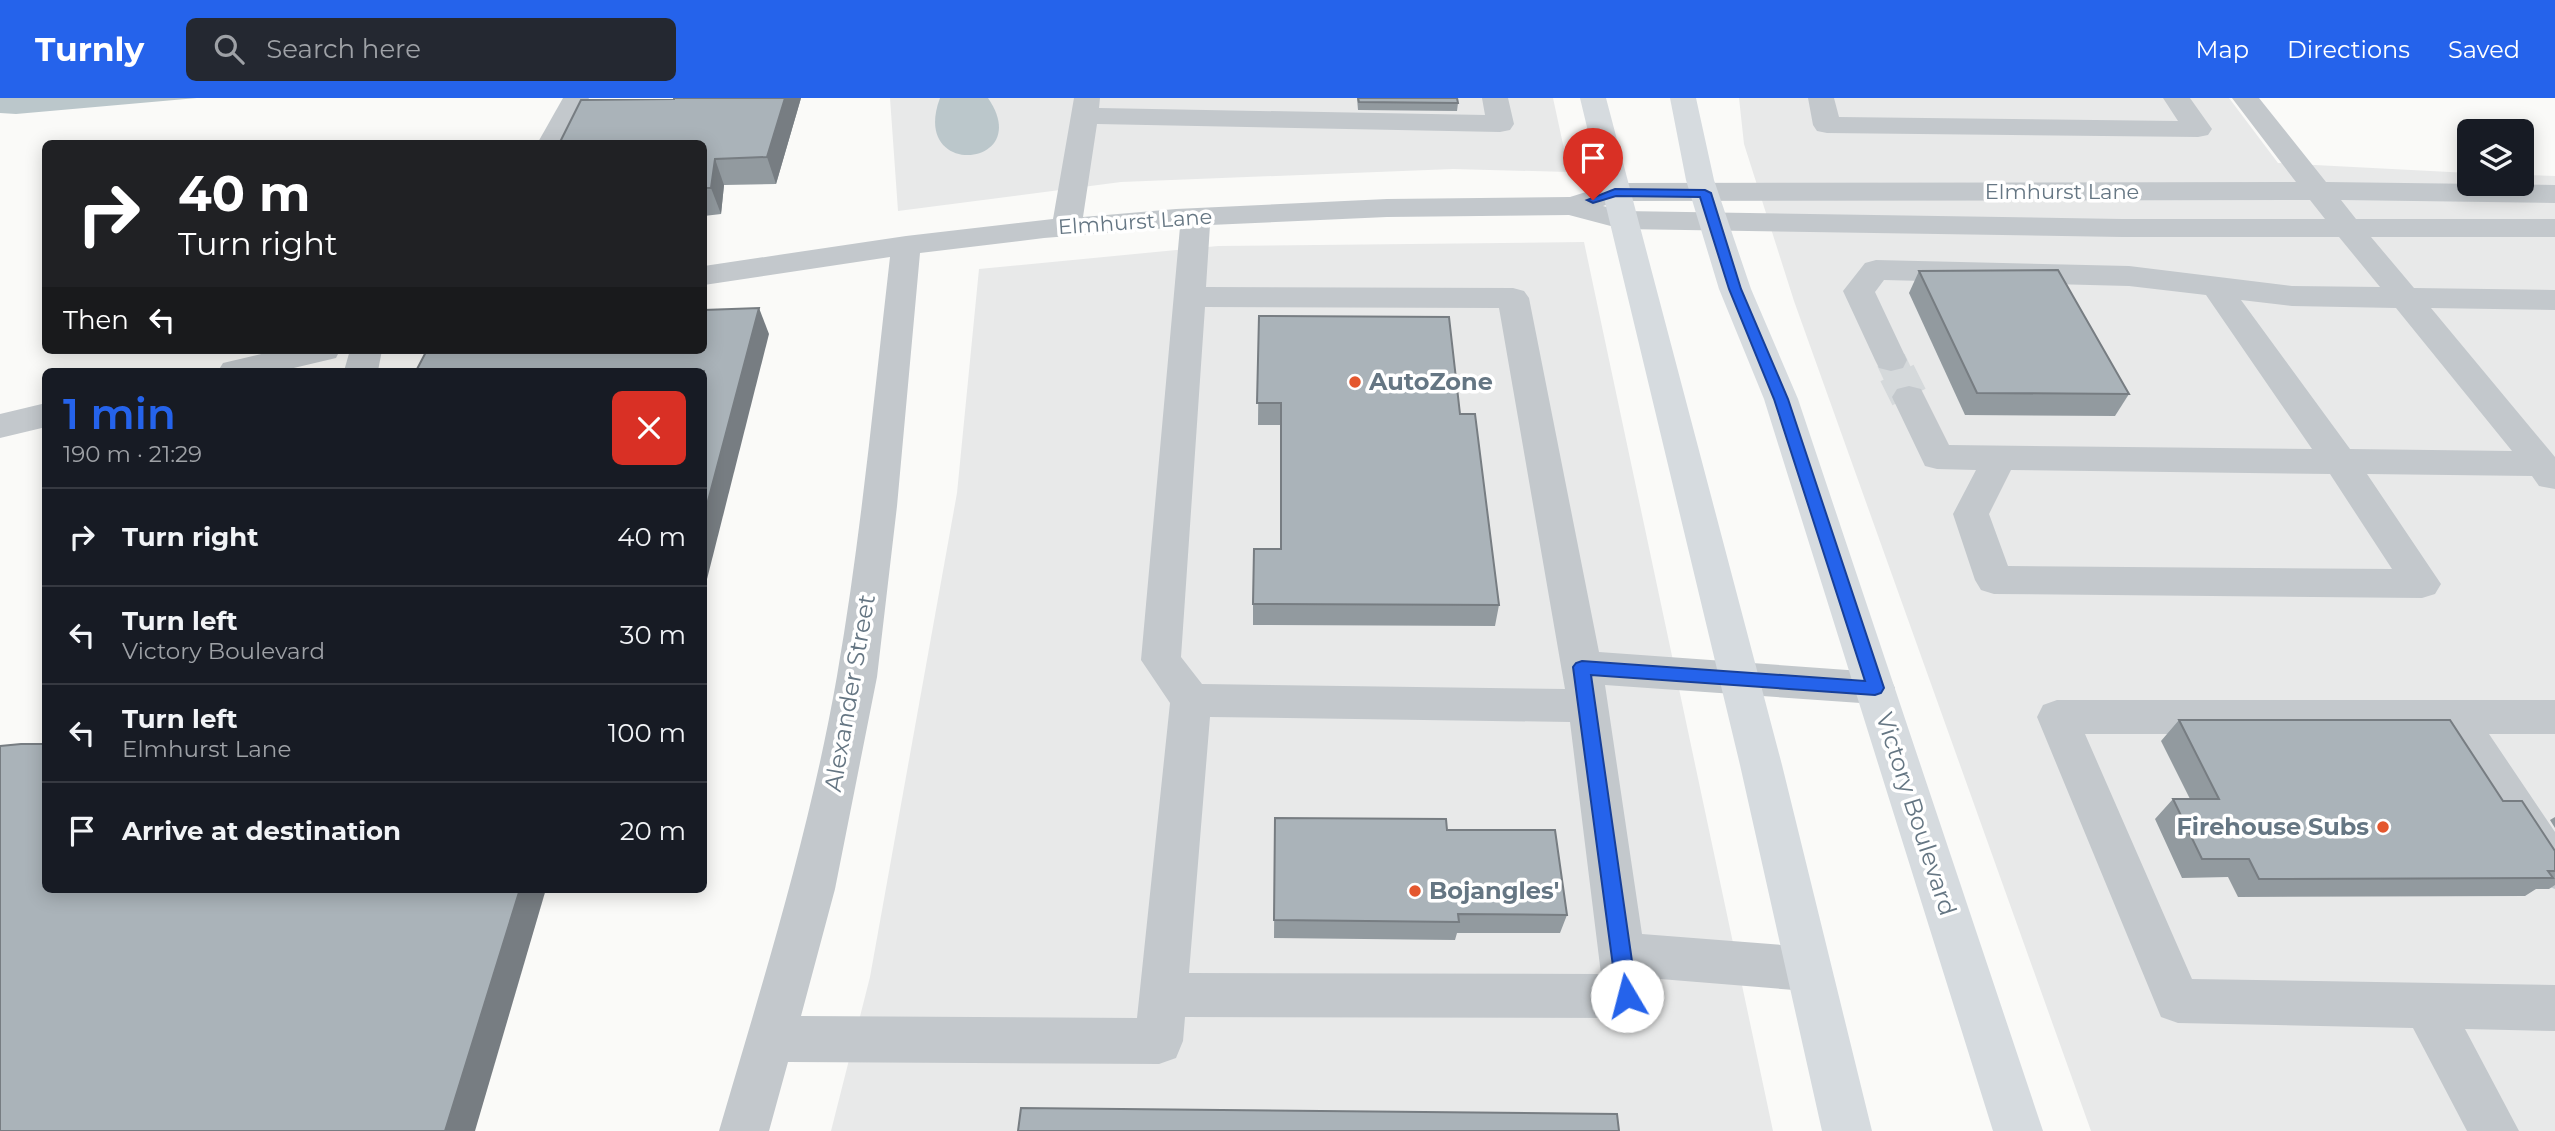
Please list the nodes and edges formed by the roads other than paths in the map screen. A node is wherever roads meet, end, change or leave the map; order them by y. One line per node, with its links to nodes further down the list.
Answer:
1 (576, 98): 10 (street)
2 (1495, 98): 9 (street)
3 (1593, 98): 13 (main road)
4 (1683, 98): 14 (main road, Victory Boulevard)
5 (1821, 98): 6 (street)
6 (2176, 98)
7 (2245, 98): 11 (street)
8 (1086, 107): 9 (street); 16 (street)
9 (1324, 109)
10 (553, 140)
11 (2316, 191): 12 (street, Elmhurst Lane); 14 (street, Elmhurst Lane); 17 (street)
12 (2555, 194)
13 (1618, 206): 14 (street, Elmhurst Lane); 15 (street, Elmhurst Lane); 34 (main road)
14 (1709, 207): 17 (street, Elmhurst Lane); 36 (main road, Victory Boulevard)
15 (1196, 217): 16 (street, Elmhurst Lane); 22 (street)
16 (1066, 227): 19 (street, Elmhurst Lane)
17 (2346, 227): 18 (street, Elmhurst Lane); 23 (street)
18 (2555, 228)
19 (906, 245): 20 (street, Elmhurst Lane); 46 (street, Alexander Street)
20 (707, 275)
21 (2215, 286): 23 (street); 26 (street); 32 (street)
22 (1189, 297): 35 (street); 37 (street)
23 (2408, 299): 24 (street); 33 (street)
24 (2555, 300)
25 (307, 354): 27 (street)
26 (1891, 360)
27 (248, 368)
28 (1909, 397): 31 (street)
29 (42, 416): 30 (street)
30 (0, 426)
31 (2000, 458): 32 (street); 32 (street)
32 (2340, 462): 33 (street)
33 (2548, 473)
34 (1739, 678): 35 (street); 36 (street); 41 (main road)
35 (1585, 687): 37 (street); 42 (street)
36 (1875, 688): 49 (main road, Victory Boulevard)
37 (1191, 700): 43 (street)
38 (2455, 717): 39 (street); 40 (street); 44 (street)
39 (2555, 717)
40 (2555, 869)
41 (1807, 970): 42 (street); 48 (main road)
42 (1624, 975): 43 (street)
43 (1163, 995): 46 (street)
44 (2427, 1007): 45 (street); 50 (street)
45 (2555, 1008)
46 (770, 1039): 47 (street, Alexander Street)
47 (744, 1131)
48 (1847, 1131)
49 (2018, 1131)
50 (2494, 1131)

